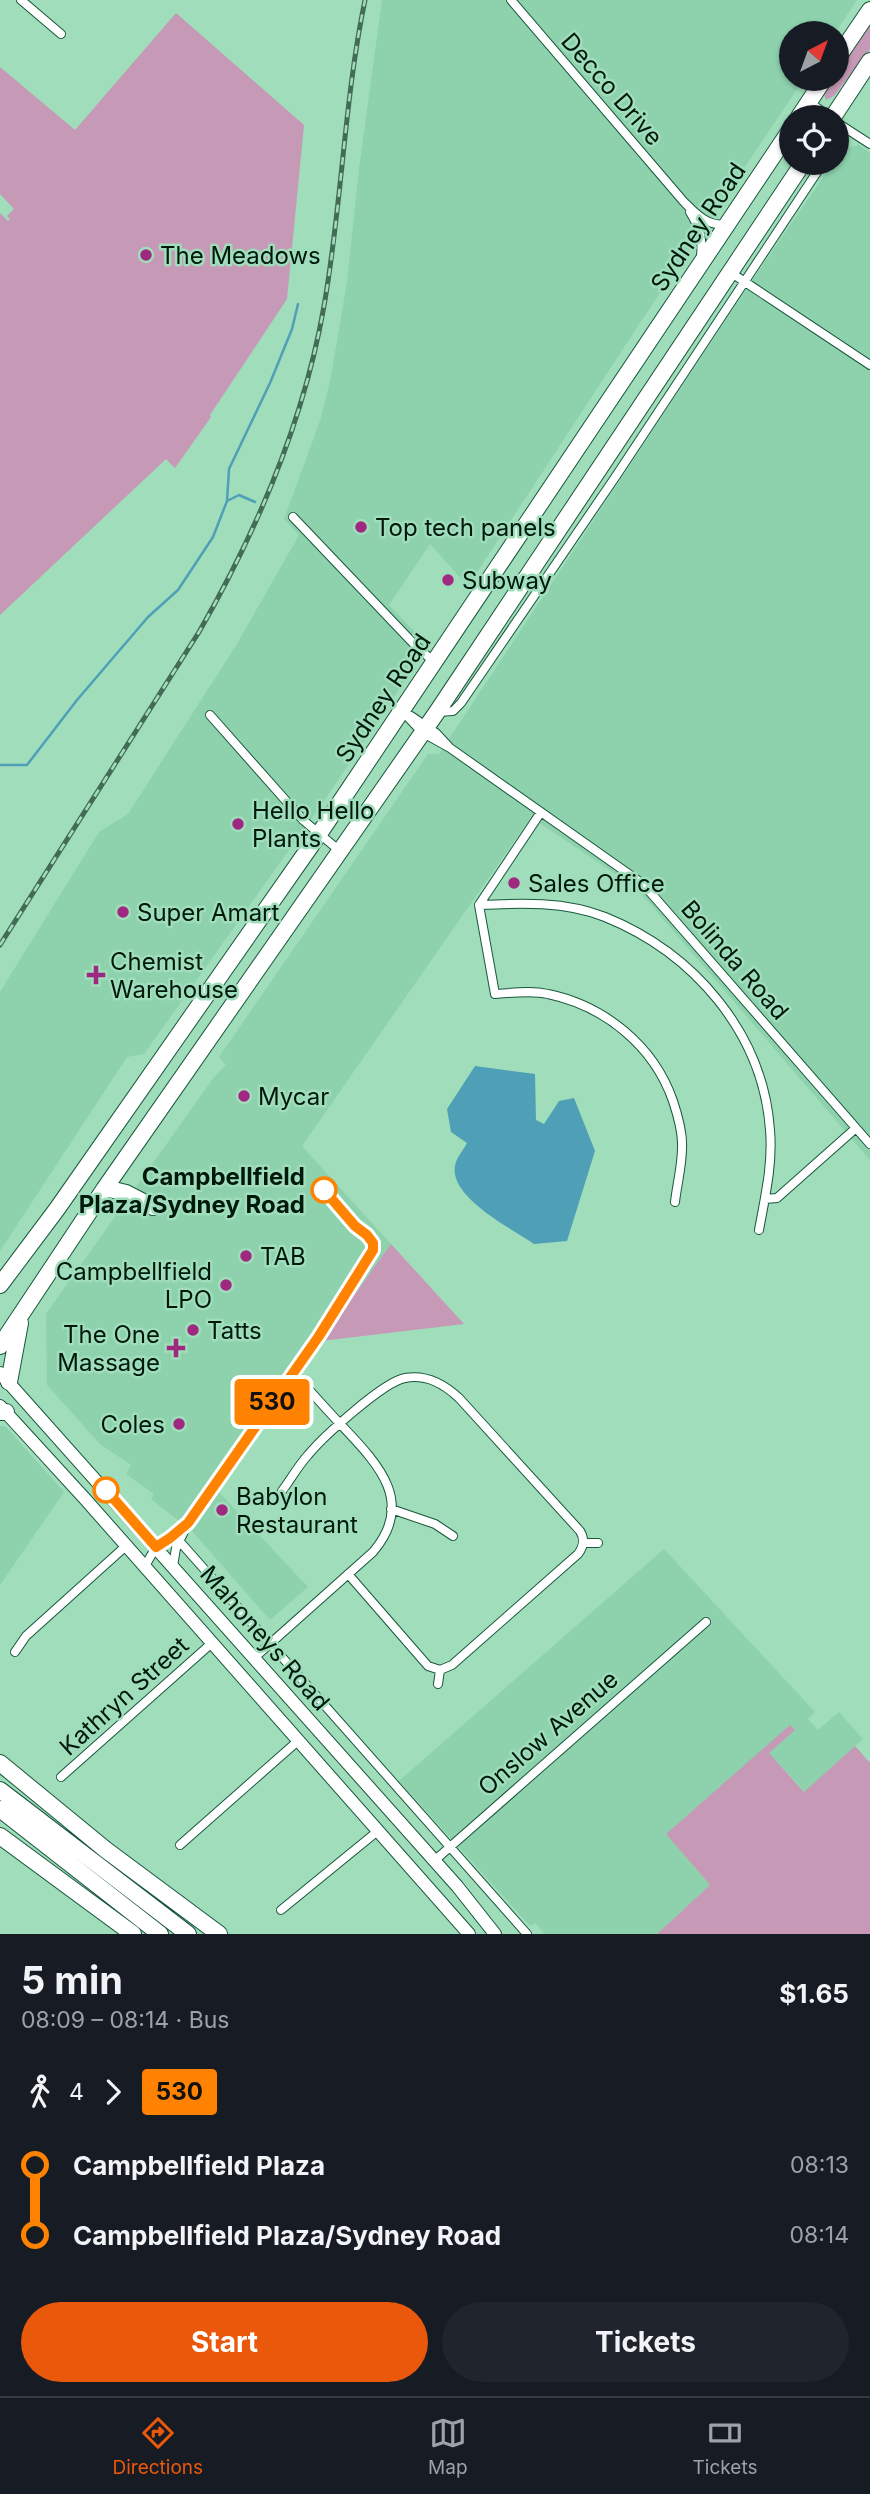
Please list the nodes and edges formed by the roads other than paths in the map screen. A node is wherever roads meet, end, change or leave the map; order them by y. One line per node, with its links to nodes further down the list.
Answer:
1 (21, 0): 4 (street)
2 (510, 0): 17 (street, Decco Drive)
3 (870, 10): 5 (highway)
4 (61, 34)
5 (849, 41)
6 (870, 61): 11 (highway)
7 (816, 91): 8 (highway)
8 (809, 102): 9 (highway); 10 (street)
9 (807, 105)
10 (813, 105)
11 (839, 105)
12 (849, 130): 13 (street)
13 (870, 144)
14 (779, 147): 18 (highway, Sydney Road)
15 (795, 175): 20 (highway, Sydney Road)
16 (814, 175): 21 (street, Sydney Road)
17 (684, 202): 18 (street, Decco Drive); 19 (street, Decco Drive)
18 (726, 225): 19 (highway, Sydney Road)
19 (699, 266): 26 (highway, Sydney Road)
20 (730, 272): 21 (street); 23 (highway, Sydney Road)
21 (744, 281): 22 (street); 24 (street, Sydney Road)
22 (870, 366)
23 (583, 493): 24 (street); 28 (highway, Sydney Road)
24 (598, 503): 28 (street, Sydney Road)
25 (293, 517): 26 (street)
26 (435, 663): 27 (highway, Sydney Road)
27 (402, 710): 30 (street, Bolinda Road); 32 (highway, Sydney Road)
28 (437, 712): 30 (highway, Sydney Road)
29 (210, 715): 32 (street)
30 (425, 729): 31 (street, Bolinda Road); 33 (highway, Sydney Road)
31 (541, 812): 34 (street); 35 (street, Bolinda Road)
32 (319, 834): 33 (street); 42 (highway, Sydney Road)
33 (341, 852): 37 (highway, Sydney Road)
34 (479, 905): 38 (street); 39 (street)
35 (856, 1128): 36 (street, Bolinda Road); 38 (street)
36 (870, 1144)
37 (106, 1188): 40 (highway); 43 (highway, Sydney Road)
38 (765, 1199): 41 (street)
39 (675, 1202)
40 (153, 1207)
41 (759, 1230)
42 (0, 1285)
43 (23, 1310): 45 (highway, Sydney Road); 47 (highway)
44 (319, 1336): 46 (street)
45 (0, 1346)
46 (293, 1373): 50 (street); 55 (street)
47 (4, 1378): 49 (main road, Mahoneys Road)
48 (2, 1410): 51 (main road, Mahoneys Road)
49 (44, 1424): 51 (main road); 59 (main road, Mahoneys Road)
50 (341, 1424): 52 (street); 53 (street); 56 (street)
51 (29, 1437): 58 (main road, Mahoneys Road)
52 (282, 1491)
53 (391, 1509): 54 (street); 62 (street)
54 (453, 1536)
55 (176, 1538): 59 (street); 61 (street); 65 (street)
56 (583, 1543): 57 (street); 68 (street)
57 (598, 1543)
58 (127, 1545): 60 (main road, Mahoneys Road); 66 (street)
59 (156, 1547): 60 (street); 61 (main road, Mahoneys Road)
60 (145, 1566): 64 (main road, Mahoneys Road)
61 (173, 1566): 67 (main road, Mahoneys Road)
62 (348, 1574): 65 (street); 68 (street)
63 (706, 1622): 78 (street, Onslow Avenue)
64 (213, 1642): 70 (main road, Mahoneys Road); 72 (street, Kathryn Street)
65 (270, 1643): 67 (street); 78 (street)
66 (15, 1652)
67 (254, 1658): 79 (main road, Mahoneys Road)
68 (440, 1670): 69 (street)
69 (438, 1684)
70 (299, 1740): 75 (main road, Mahoneys Road); 77 (street)
71 (0, 1763): 85 (highway)
72 (61, 1777)
73 (0, 1790): 84 (highway)
74 (0, 1809): 83 (highway)
75 (379, 1830): 80 (main road, Mahoneys Road); 81 (street)
76 (0, 1836): 82 (highway)
77 (180, 1845)
78 (449, 1847): 79 (street, Onslow Avenue); 88 (street)
79 (434, 1861): 80 (main road, Onslow Avenue); 87 (main road, Mahoneys Road)
80 (418, 1875): 86 (main road, Mahoneys Road)
81 (281, 1910)
82 (133, 1934)
83 (160, 1934)
84 (188, 1934)
85 (219, 1934)
86 (469, 1934)
87 (495, 1934)
88 (527, 1934)

